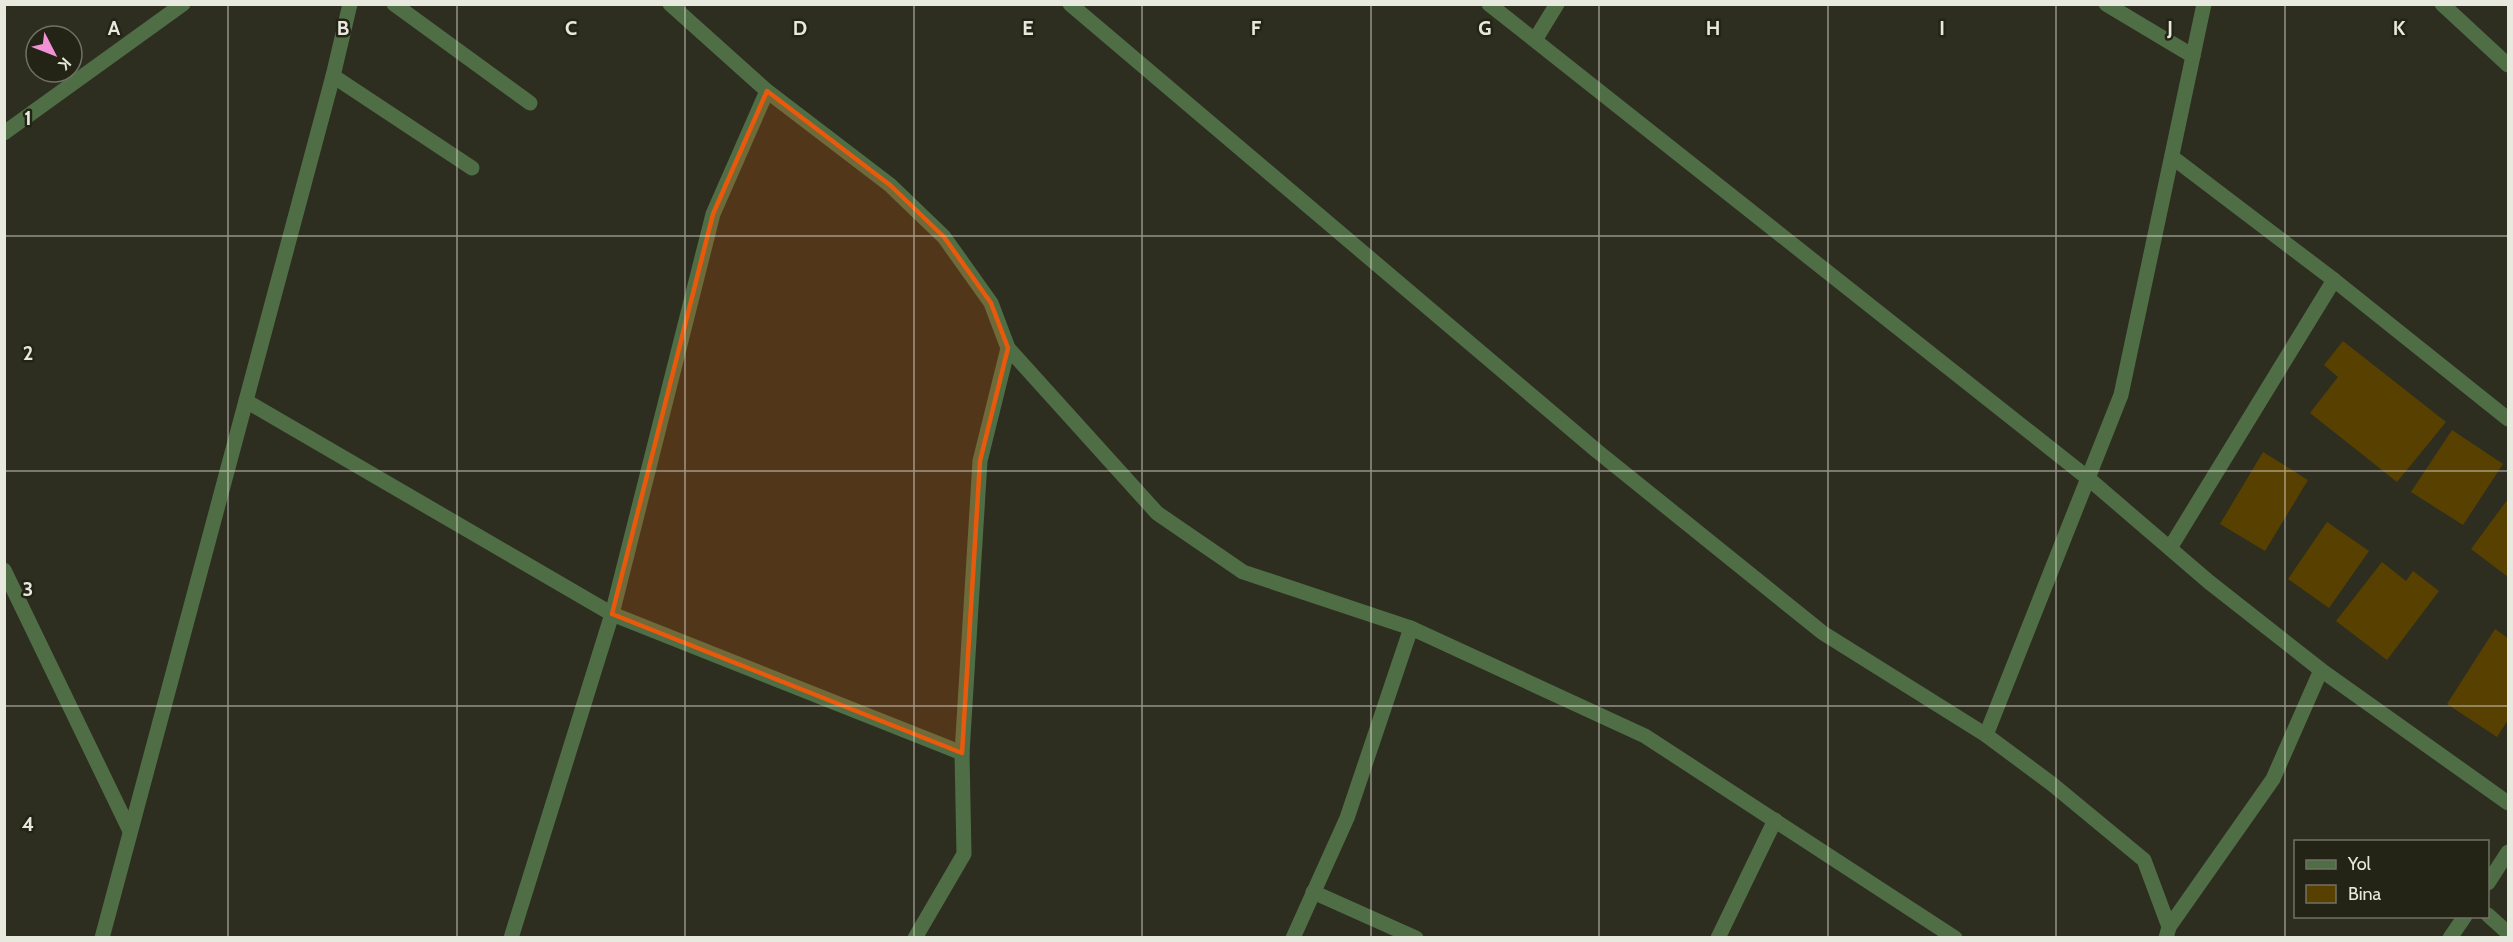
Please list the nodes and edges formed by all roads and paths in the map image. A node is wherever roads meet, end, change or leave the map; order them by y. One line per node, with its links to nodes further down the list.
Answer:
1 (183, 4): 17 (street)
2 (350, 4): 14 (street)
3 (394, 4): 16 (street)
4 (670, 4): 15 (street)
5 (1070, 4): 30 (street)
6 (1489, 4): 11 (street)
7 (1557, 4): 11 (street)
8 (2106, 4): 12 (street)
9 (2204, 4): 12 (street)
10 (2442, 4): 13 (street)
11 (1535, 40): 24 (street)
12 (2193, 56): 18 (street)
13 (2508, 65)
14 (333, 76): 19 (street); 22 (street)
15 (767, 91): 21 (street); 27 (street)
16 (530, 103)
17 (5, 133)
18 (2172, 157): 20 (street); 24 (street)
19 (472, 168)
20 (2334, 280): 23 (street); 25 (street)
21 (1008, 348): 28 (street); 31 (street)
22 (246, 401): 27 (street); 34 (street)
23 (2508, 419)
24 (2089, 479): 25 (street); 30 (street)
25 (2170, 548): 29 (street)
26 (4, 570): 34 (street)
27 (612, 614): 31 (street); 43 (street)
28 (1411, 628): 33 (street); 37 (street)
29 (2321, 670): 32 (street); 40 (street)
30 (1986, 735): 40 (street)
31 (962, 753): 44 (street)
32 (2508, 803)
33 (1775, 820): 47 (street); 48 (street)
34 (130, 831): 42 (street)
35 (2508, 852): 36 (street)
36 (2489, 880)
37 (1313, 892): 45 (street); 46 (street)
38 (2489, 917): 41 (street)
39 (2463, 918): 49 (street)
40 (2168, 932)
41 (2508, 933)
42 (102, 938)
43 (511, 938)
44 (915, 938)
45 (1293, 938)
46 (1416, 938)
47 (1718, 938)
48 (1955, 938)
49 (2450, 938)

